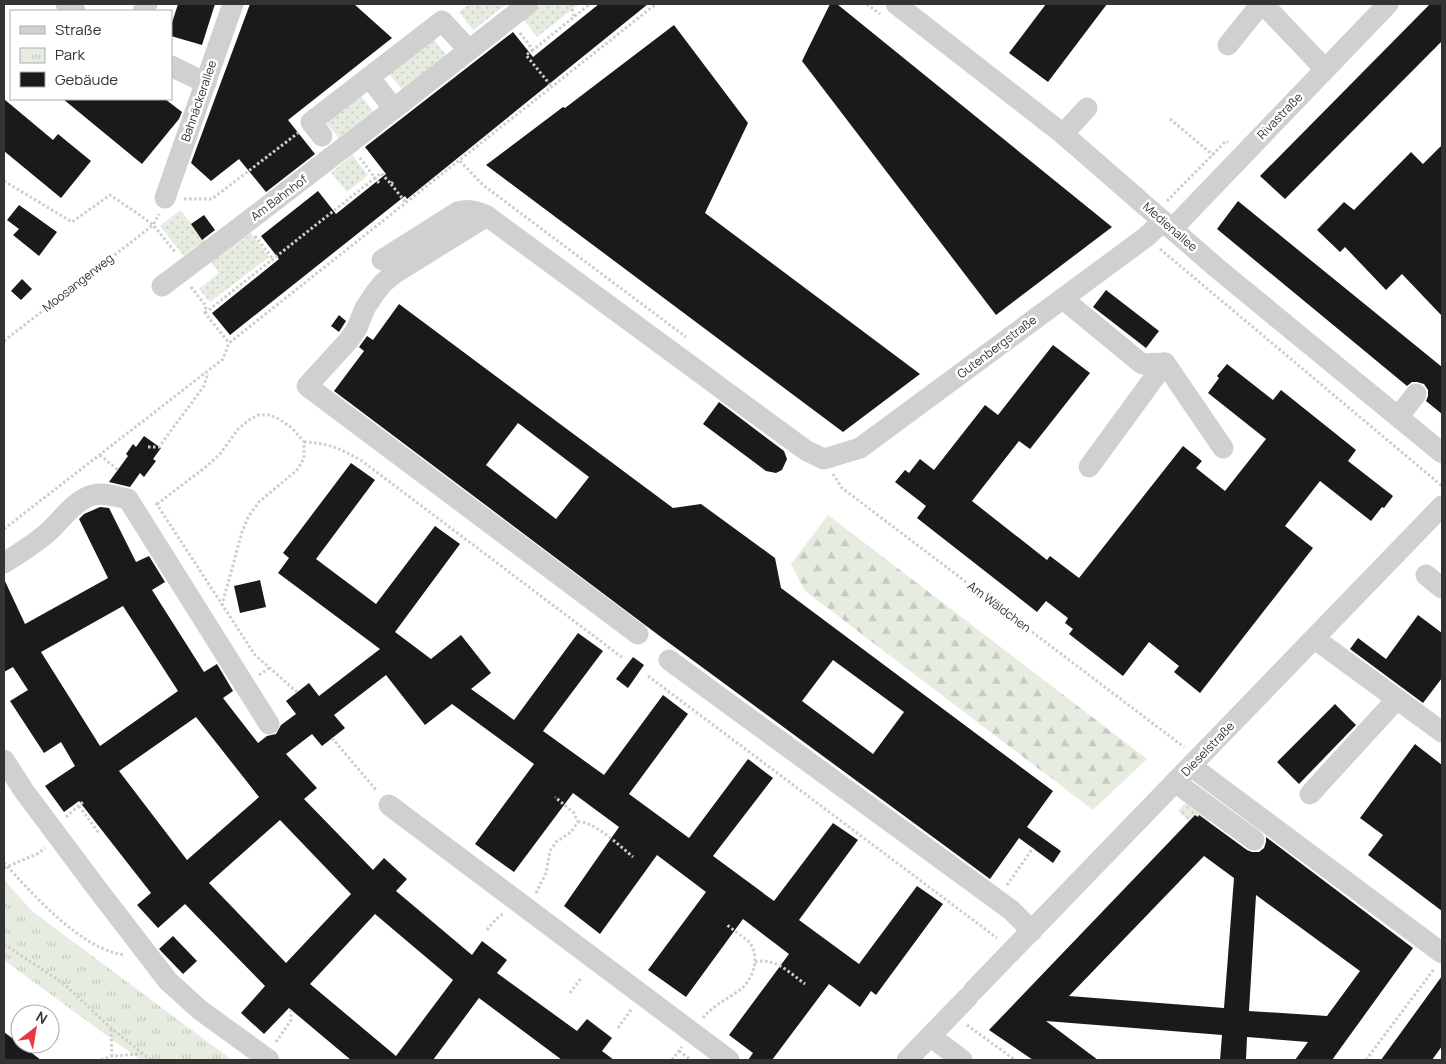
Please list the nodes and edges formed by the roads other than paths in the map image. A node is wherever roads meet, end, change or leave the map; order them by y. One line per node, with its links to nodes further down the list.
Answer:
1 (233, 4): 11 (street, Bahnäckerallee)
2 (528, 4): 7 (street, Am Bahnhof)
3 (896, 4): 14 (street, Medienallee)
4 (1262, 4): 6 (street); 9 (street)
5 (1388, 4): 9 (street, Rivastraße)
6 (1228, 45)
7 (469, 50): 10 (street); 13 (street, Am Bahnhof)
8 (172, 66): 11 (street)
9 (1325, 70): 18 (street, Rivastraße)
10 (369, 77): 13 (street); 15 (street)
11 (206, 82): 16 (street, Bahnäckerallee)
12 (1087, 108): 14 (street)
13 (394, 109): 15 (street, Am Bahnhof)
14 (1063, 134): 18 (street, Medienallee)
15 (336, 154): 20 (street, Am Bahnhof)
16 (165, 198)
17 (487, 216): 19 (street); 21 (street, Gutenbergstraße); 30 (street)
18 (1167, 225): 21 (street, Gutenbergstraße); 24 (street, Medienallee)
19 (382, 260)
20 (162, 286)
21 (1063, 299): 22 (street)
22 (1164, 363): 25 (street); 27 (street)
23 (1416, 394): 24 (street)
24 (1399, 416): 26 (street, Medienallee)
25 (1223, 448)
26 (1442, 453)
27 (1089, 467)
28 (1442, 506): 31 (street, Dieselstraße)
29 (4, 563): 34 (street)
30 (638, 634)
31 (1315, 639): 33 (street); 36 (street, Dieselstraße)
32 (669, 660): 42 (street)
33 (1396, 700): 35 (street); 39 (street)
34 (269, 724)
35 (1442, 732)
36 (1188, 757): 38 (street, Dieselstraße); 43 (street)
37 (4, 760): 45 (street)
38 (1175, 782): 41 (street); 42 (street, Dieselstraße)
39 (1310, 794)
40 (390, 805): 46 (street)
41 (1254, 840)
42 (1032, 931): 44 (street, Dieselstraße)
43 (1439, 959)
44 (930, 1036): 47 (street, Dieselstraße); 48 (street)
45 (267, 1059)
46 (728, 1060)
47 (906, 1060)
48 (962, 1060)

